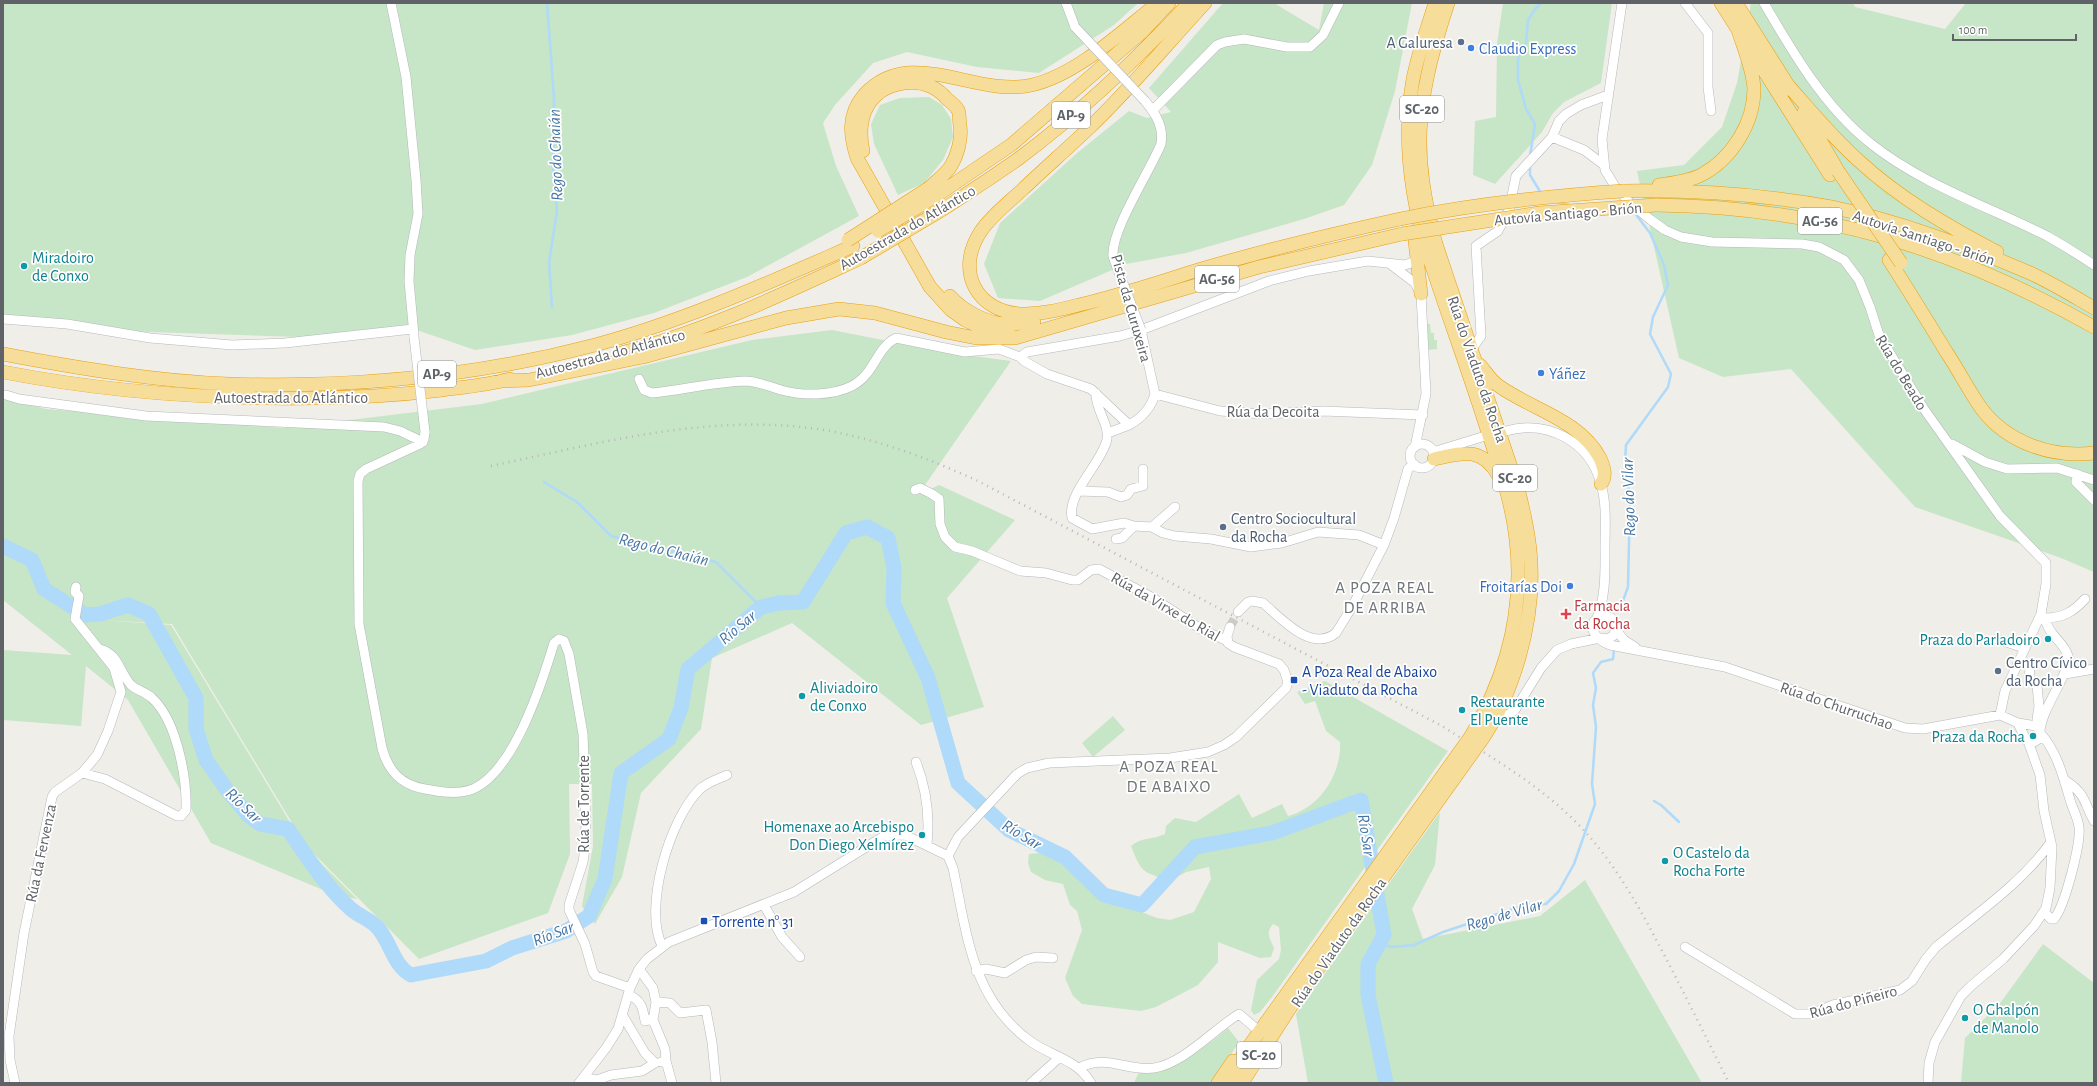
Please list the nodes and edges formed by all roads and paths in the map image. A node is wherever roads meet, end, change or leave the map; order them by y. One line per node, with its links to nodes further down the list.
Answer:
1 (391, 3): 43 (street)
2 (1066, 3): 20 (street, Pista da Curuxeira, bridge)
3 (1158, 3): 42 (highway)
4 (1169, 3): 28 (highway, Autoestrada do Atlántico / AP-9)
5 (1189, 3): 49 (highway, Autoestrada do Atlántico / AP-9, bridge)
6 (1205, 3): 37 (highway)
7 (1338, 3): 20 (street)
8 (1427, 3): 16 (highway)
9 (1435, 3): 16 (highway, SC-20)
10 (1448, 3): 30 (highway, SC-20)
11 (1622, 3): 19 (street, Rúa do Beado)
12 (1685, 3): 21 (street)
13 (1720, 3): 17 (highway)
14 (1736, 3): 18 (highway)
15 (1764, 3): 34 (street)
16 (1429, 25): 29 (highway, SC-20)
17 (1738, 30): 26 (highway); 27 (highway)
18 (1786, 82): 26 (highway); 35 (highway)
19 (1608, 95): 22 (street); 23 (street, Rúa do Beado)
20 (1153, 110): 41 (street, Pista da Curuxeira, bridge)
21 (1711, 111)
22 (1552, 137): 24 (street); 45 (street)
23 (1602, 139): 24 (street); 25 (street, Rúa do Beado)
24 (1584, 150): 25 (street)
25 (1604, 165): 59 (street, Rúa do Beado)
26 (1834, 173): 32 (highway, bridge)
27 (1643, 189): 35 (highway, Autovía Santiago - Brión / AG-56); 37 (highway, Autovía Santiago - Brión / AG-56, bridge)
28 (931, 193): 37 (highway); 44 (highway, Autoestrada do Atlántico / AP-9, bridge)
29 (1413, 198): 30 (highway, SC-20); 31 (highway)
30 (1423, 220): 45 (highway, Rúa do Viaduto da Rocha / SC-20); 69 (highway, Rúa do Viaduto da Rocha / SC-20)
31 (1418, 258): 33 (street); 36 (highway)
32 (1895, 261): 60 (highway); 62 (highway)
33 (1386, 262): 36 (street); 41 (street)
34 (2094, 265)
35 (2030, 274): 38 (highway, Autovía Santiago - Brión / AG-56)
36 (1421, 294): 53 (street)
37 (1110, 297)
38 (2094, 308)
39 (3, 319): 43 (street)
40 (2092, 328): 42 (highway, Autovía Santiago - Brión / AG-56, bridge)
41 (1141, 330): 46 (street); 51 (street, Pista da Curuxeira)
42 (1033, 332): 49 (highway, Autovía Santiago - Brión)
43 (414, 333): 57 (street, bridge)
44 (3, 354)
45 (1474, 354): 68 (highway); 97 (highway, Rúa do Viaduto da Rocha / SC-20)
46 (1020, 357): 48 (street); 50 (street)
47 (3, 372): 49 (highway, Autoestrada do Atlántico / AP-9)
48 (639, 379)
49 (501, 382)
50 (1096, 393): 54 (street); 56 (street)
51 (1155, 394): 53 (street, Rúa da Decoita); 54 (street)
52 (6, 395): 57 (street)
53 (1423, 415): 61 (street)
54 (1129, 425): 56 (street)
55 (1506, 431): 68 (street)
56 (1108, 433): 71 (street)
57 (424, 437): 116 (street, Rúa de Torrente)
58 (1482, 437): 63 (street)
59 (1949, 442): 66 (street); 82 (street, Rúa do Beado)
60 (2094, 444)
61 (1415, 447): 63 (street); 64 (street)
62 (2094, 453)
63 (1434, 456): 64 (street); 69 (highway)
64 (1414, 464): 77 (street)
65 (1143, 469): 71 (street)
66 (2077, 474): 67 (street); 72 (street)
67 (2094, 480)
68 (1601, 484): 79 (street)
69 (1506, 487): 99 (highway, Rúa do Viaduto da Rocha / SC-20)
70 (915, 490): 89 (street, Rúa da Virxe do Rial)
71 (1078, 491): 74 (street)
72 (2094, 500)
73 (1175, 507): 75 (street)
74 (1134, 526): 75 (street); 76 (street)
75 (1152, 528): 77 (street)
76 (1116, 539)
77 (1384, 545): 81 (street)
78 (76, 587): 91 (street, Rúa da Fervenza)
79 (1604, 596): 83 (street); 84 (street)
80 (2085, 599): 82 (street)
81 (1238, 612)
82 (2043, 616): 90 (street, Rúa do Beado); 95 (street)
83 (1610, 617): 84 (street); 86 (street)
84 (1597, 618): 87 (street)
85 (1230, 627): 89 (street)
86 (1616, 630): 87 (street); 92 (street, Rúa do Churruchao)
87 (1600, 638): 92 (street, Rúa do Churruchao); 97 (street)
88 (1997, 639): 90 (street)
89 (1226, 640): 107 (street)
90 (2024, 648): 93 (street, Rúa do Beado)
91 (100, 649): 101 (street, Rúa da Fervenza); 101 (street)
92 (1645, 651): 96 (street, Rúa do Churruchao)
93 (2020, 659): 96 (street, Rúa do Beado); 98 (street)
94 (2094, 669): 95 (street)
95 (2066, 674): 98 (street)
96 (2000, 715): 98 (street)
97 (1492, 725): 99 (highway, Rúa do Viaduto da Rocha / SC-20)
98 (2036, 734): 103 (street); 105 (street)
99 (1476, 739): 118 (highway, Rúa do Viaduto da Rocha / SC-20, bridge)
100 (916, 762): 106 (street)
101 (82, 773): 129 (street, Rúa da Fervenza)
102 (727, 775): 110 (street)
103 (2066, 781): 104 (street); 109 (street)
104 (2094, 821)
105 (2051, 842): 109 (street); 111 (street, Rúa do Piñeiro)
106 (927, 844): 107 (street); 108 (street)
107 (948, 856): 115 (street)
108 (764, 905): 110 (street); 112 (street)
109 (2044, 912): 138 (street)
110 (662, 946): 114 (street)
111 (1685, 947)
112 (800, 957)
113 (1052, 958): 115 (street)
114 (639, 969): 116 (street); 117 (street)
115 (976, 971): 124 (street)
116 (629, 991): 119 (street); 120 (street)
117 (656, 1002): 120 (street); 131 (street)
118 (1285, 1006): 121 (highway, Rúa do Viaduto da Rocha / SC-20); 122 (highway, Rúa do Viaduto da Rocha / SC-20)
119 (623, 1016): 126 (street); 128 (street)
120 (653, 1019): 125 (street)
121 (1277, 1028): 136 (highway, Rúa do Viaduto da Rocha / SC-20); 137 (highway)
122 (1260, 1032): 123 (highway, Rúa do Viaduto da Rocha / SC-20); 127 (street)
123 (1244, 1053): 134 (highway); 135 (highway, Rúa do Viaduto da Rocha / SC-20)
124 (1060, 1057): 127 (street); 132 (street)
125 (666, 1061): 126 (street); 130 (street)
126 (655, 1063): 128 (street)
127 (1079, 1068): 133 (street)
128 (582, 1080)
129 (15, 1083)
130 (672, 1083)
131 (716, 1083)
132 (1031, 1083)
133 (1091, 1083)
134 (1218, 1083)
135 (1229, 1083)
136 (1242, 1083)
137 (1252, 1083)
138 (1928, 1083)

